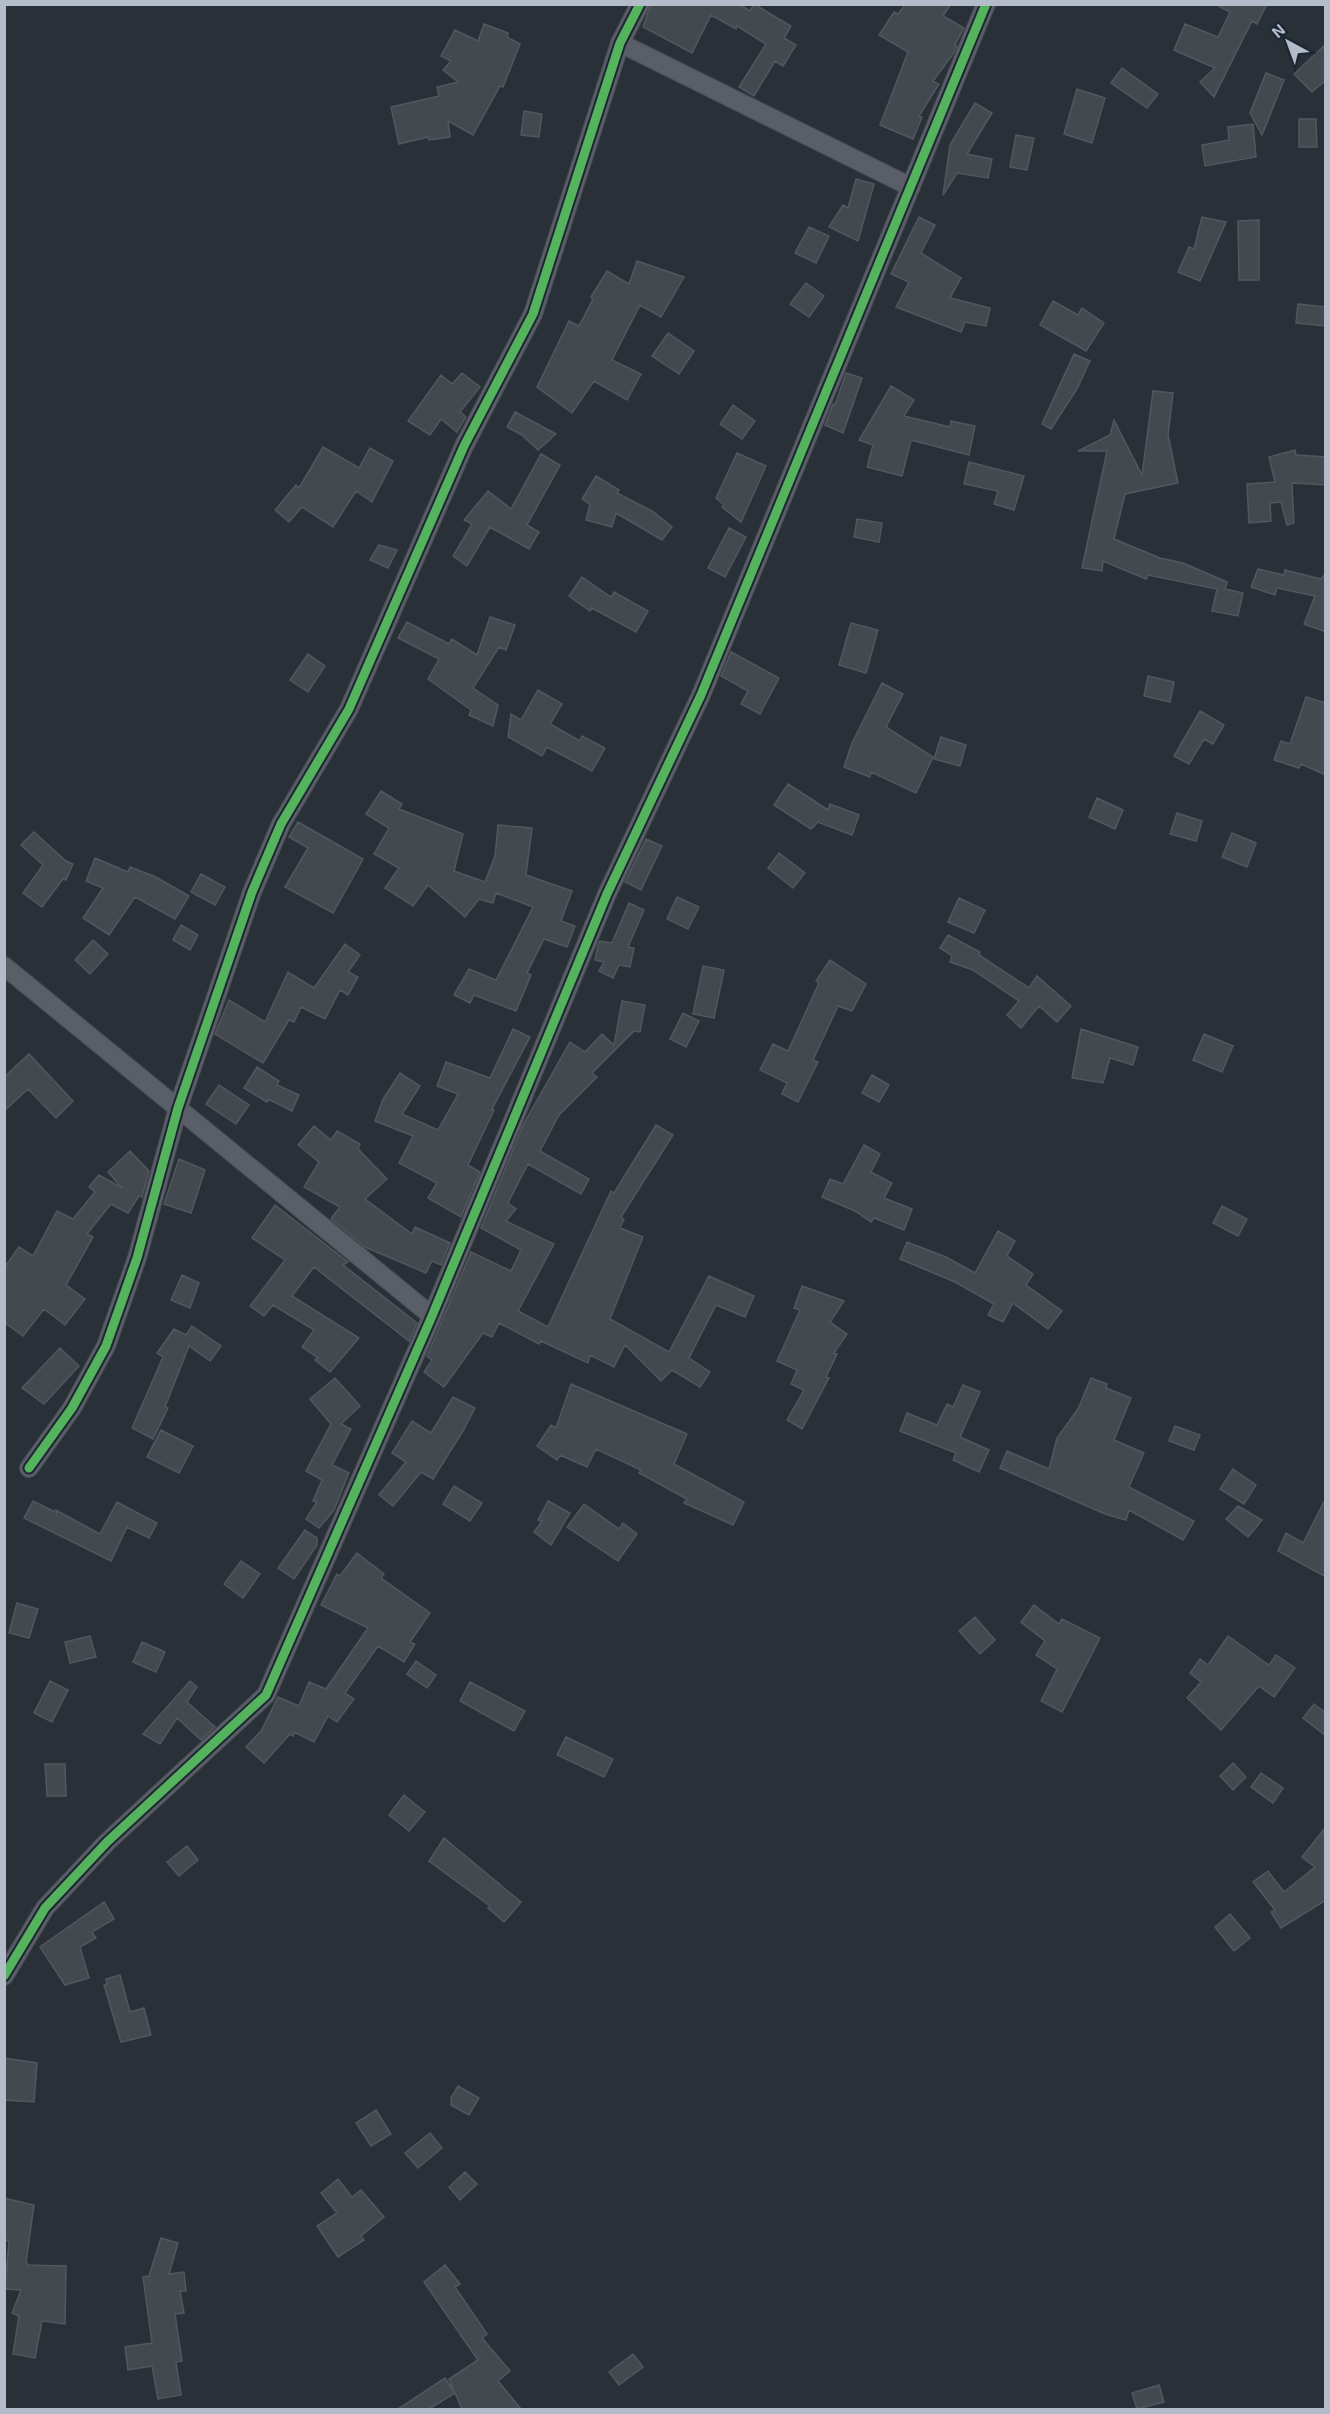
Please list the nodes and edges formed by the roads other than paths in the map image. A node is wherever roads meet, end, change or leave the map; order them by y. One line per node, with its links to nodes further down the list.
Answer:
1 (640, 4): 3 (street)
2 (986, 4): 4 (street)
3 (620, 43): 4 (street); 6 (street)
4 (910, 187): 7 (street)
5 (4, 966): 6 (street)
6 (178, 1108): 7 (street); 8 (street)
7 (432, 1316): 9 (street)
8 (29, 1468)
9 (4, 1976)

